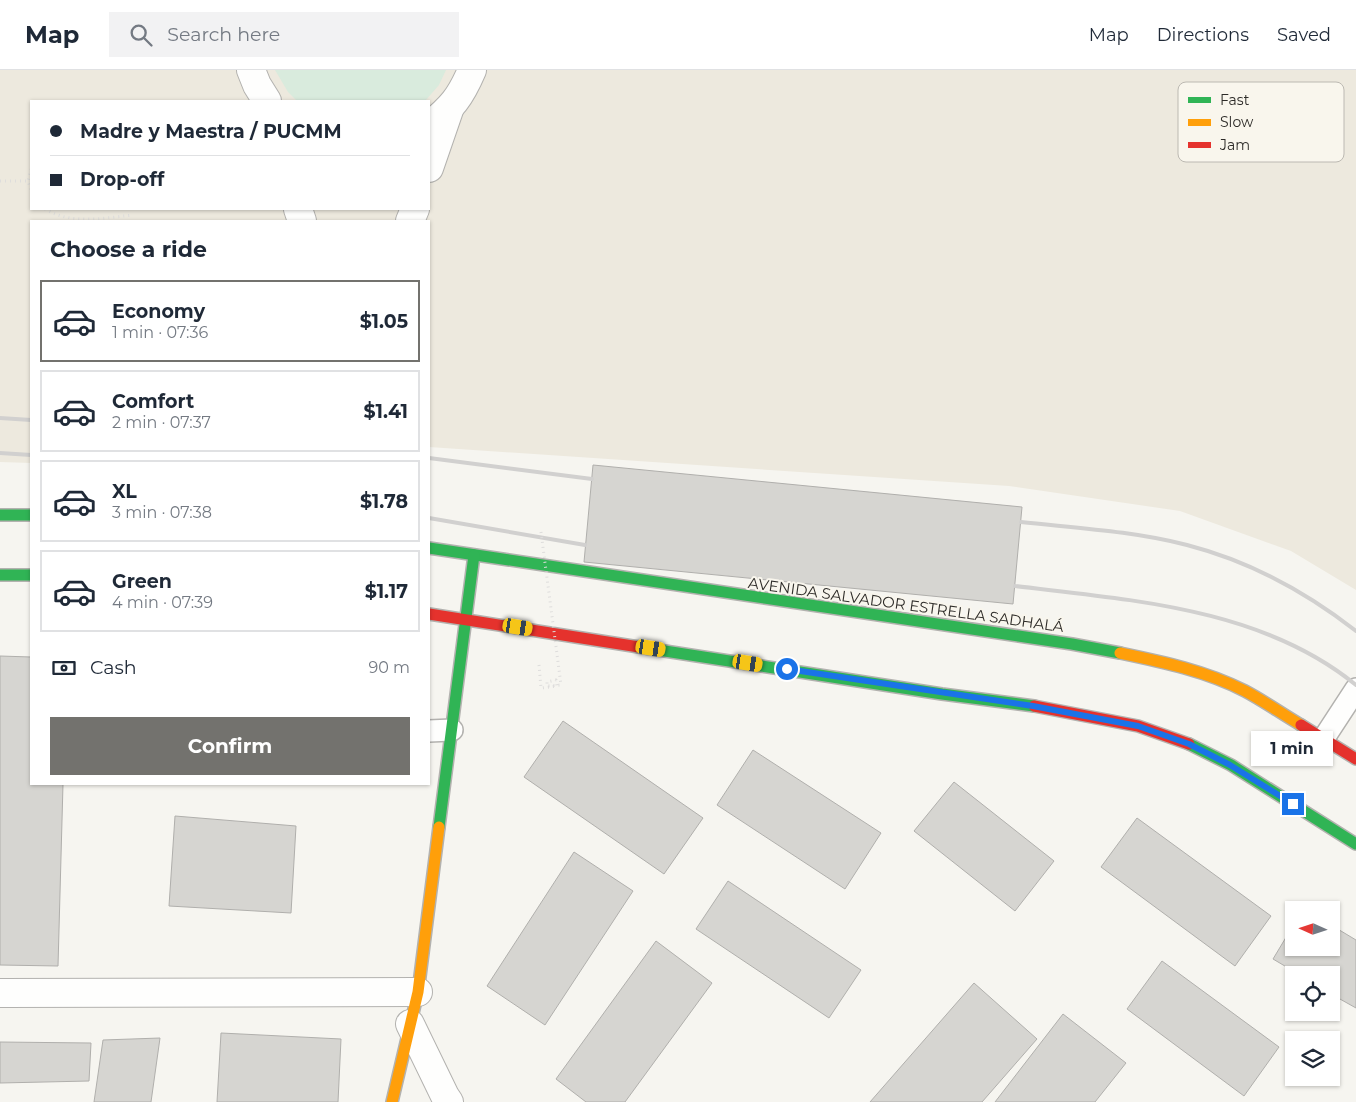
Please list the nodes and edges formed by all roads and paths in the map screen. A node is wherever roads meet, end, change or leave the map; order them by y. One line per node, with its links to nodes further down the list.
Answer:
1 (251, 70): 3 (street)
2 (472, 70): 4 (street)
3 (267, 100)
4 (439, 118): 5 (street)
5 (430, 163)
6 (30, 172): 8 (path)
7 (0, 181): 8 (path)
8 (28, 181): 9 (path)
9 (30, 187)
10 (47, 210): 11 (path)
11 (133, 215)
12 (0, 515): 13 (main road)
13 (30, 515)
14 (541, 532): 21 (path, bridge)
15 (430, 548): 16 (main road, AVENIDA SALVADOR ESTRELLA SADHALÁ)
16 (474, 555): 20 (main road); 25 (main road, AVENIDA SALVADOR ESTRELLA SADHALÁ)
17 (0, 575): 18 (main road)
18 (30, 575)
19 (430, 614): 20 (main road)
20 (467, 619): 23 (main road); 27 (main road)
21 (541, 688)
22 (1356, 689): 25 (lane)
23 (452, 730): 24 (lane); 28 (main road)
24 (430, 731)
25 (1324, 738): 26 (main road, AVENIDA SALVADOR ESTRELLA SADHALÁ)
26 (1356, 759)
27 (1356, 844)
28 (418, 992): 29 (street); 30 (main road)
29 (0, 993)
30 (410, 1024): 31 (main road); 32 (street)
31 (392, 1102)
32 (449, 1102)

